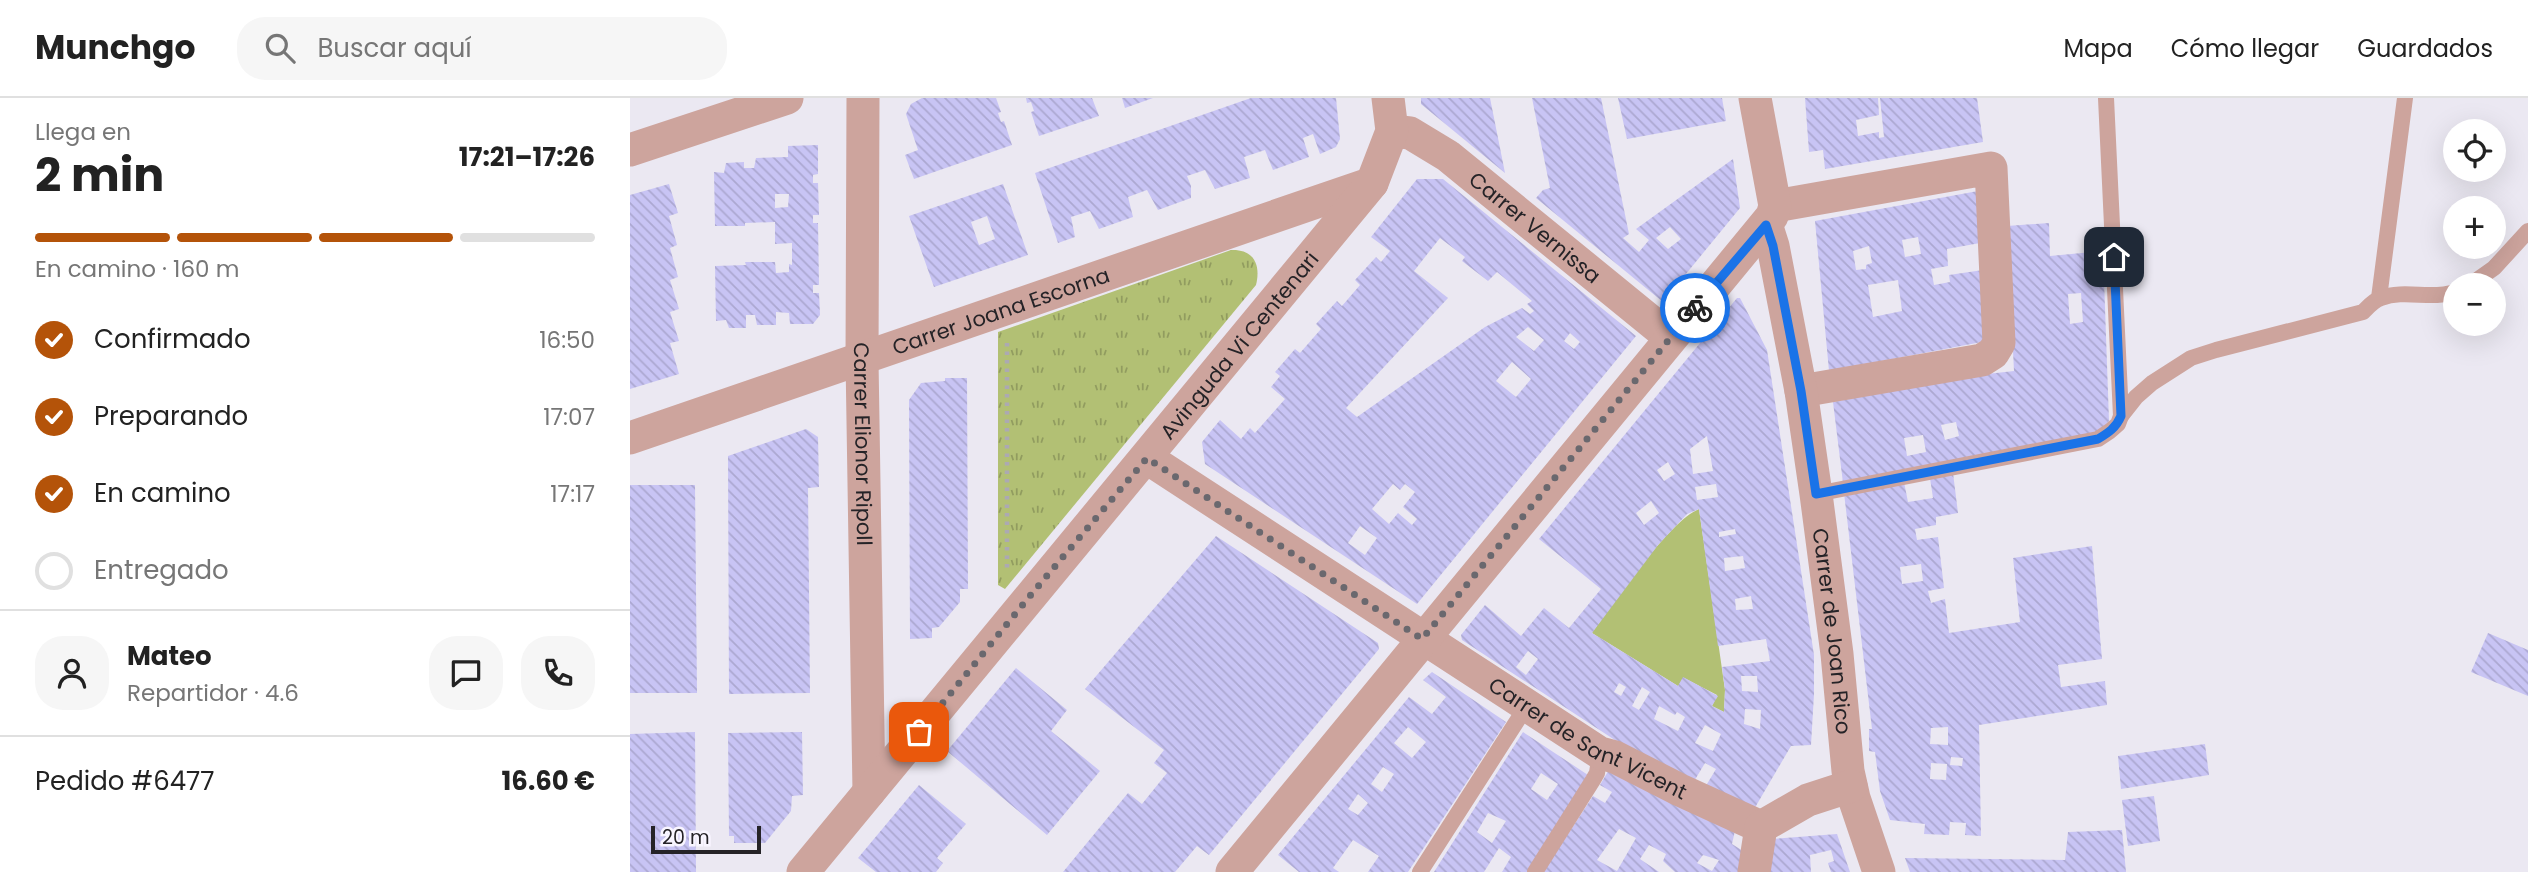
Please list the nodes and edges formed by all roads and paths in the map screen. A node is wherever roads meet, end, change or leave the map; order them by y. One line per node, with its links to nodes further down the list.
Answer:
1 (787, 98): 8 (street)
2 (863, 98): 17 (street, Carrer Elionor Ripoll)
3 (1388, 98): 7 (street)
4 (1755, 98): 10 (street, Carrer de Joan Rico)
5 (2106, 98): 19 (lane)
6 (2405, 98): 14 (lane)
7 (1392, 131): 9 (street, Avinguda Vi Centenari); 16 (street, Carrer Vernissa)
8 (630, 150)
9 (1372, 184): 15 (street, Carrer Joana Escorna); 21 (street, Avinguda Vi Centenari)
10 (1771, 215): 16 (street); 18 (street, Carrer de Joan Rico); 18 (street)
11 (2528, 231): 12 (lane)
12 (2487, 273)
13 (2443, 294): 14 (lane)
14 (2379, 298): 19 (lane)
15 (1007, 310): 17 (street, Carrer Joana Escorna); 23 (path)
16 (1670, 337): 24 (street)
17 (862, 360): 20 (street, Carrer Joana Escorna); 28 (street, Carrer Elionor Ripoll)
18 (1801, 391): 22 (street, Carrer de Joan Rico)
19 (2121, 416): 22 (lane)
20 (630, 438)
21 (1147, 458): 23 (street, Avinguda Vi Centenari); 24 (street, Carrer de Sant Vicent)
22 (1816, 494): 27 (street, Carrer de Joan Rico)
23 (1034, 591): 28 (street, Avinguda Vi Centenari)
24 (1422, 639): 25 (street, Carrer de Sant Vicent); 31 (street)
25 (1526, 706): 26 (street, Carrer de Sant Vicent); 32 (lane)
26 (1600, 753): 29 (street, Carrer de Sant Vicent); 33 (lane)
27 (1851, 786): 29 (street); 35 (street, Carrer de Joan Rico)
28 (869, 792): 30 (street, Avinguda Vi Centenari)
29 (1761, 827): 34 (street)
30 (803, 872)
31 (1232, 872)
32 (1420, 872)
33 (1535, 872)
34 (1754, 872)
35 (1879, 872)

